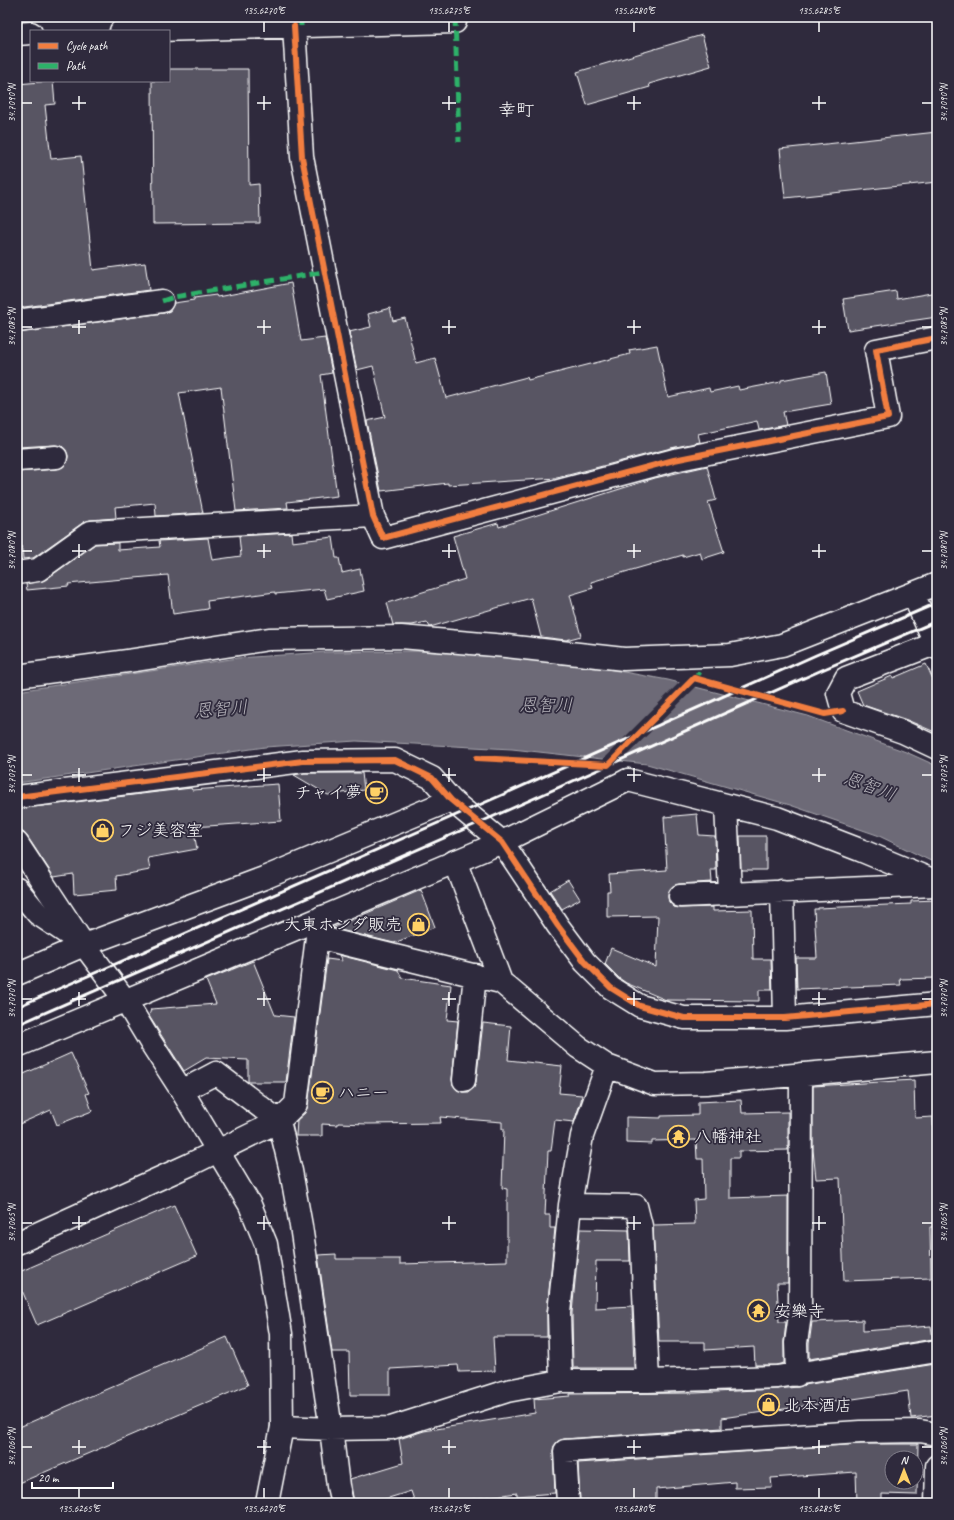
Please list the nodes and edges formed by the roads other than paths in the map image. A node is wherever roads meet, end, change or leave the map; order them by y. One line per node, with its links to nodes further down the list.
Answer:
1 (455, 22): 2 (street)
2 (294, 26): 3 (street); 11 (street)
3 (155, 30)
4 (17, 34): 5 (street)
5 (30, 34)
6 (162, 301): 7 (street)
7 (17, 321)
8 (937, 338): 11 (street)
9 (56, 457): 10 (street)
10 (17, 460)
11 (372, 516): 12 (street)
12 (17, 573)
13 (937, 584): 14 (street)
14 (913, 594): 15 (street); 16 (street)
15 (936, 645): 17 (street)
16 (17, 676)
17 (937, 748)
18 (17, 797): 19 (street)
19 (451, 800): 22 (street); 30 (street)
20 (726, 805): 22 (street); 24 (street); 27 (street)
21 (17, 842): 30 (street)
22 (502, 842): 23 (street); 36 (street)
23 (455, 862): 29 (street); 33 (street)
24 (937, 884): 26 (street)
25 (17, 889): 30 (street)
26 (782, 892): 27 (street); 36 (street)
27 (730, 893): 28 (street)
28 (680, 896)
29 (320, 927): 32 (street); 34 (street); 43 (street)
30 (84, 945): 31 (street); 34 (street)
31 (17, 974)
32 (475, 975): 33 (street); 41 (street)
33 (500, 982): 39 (street)
34 (125, 1000): 37 (street); 42 (street)
35 (937, 1004): 36 (street)
36 (785, 1018)
37 (17, 1046)
38 (937, 1062): 40 (street)
39 (607, 1066): 40 (street); 45 (street)
40 (801, 1074): 48 (street)
41 (464, 1080)
42 (182, 1091): 43 (street); 44 (street)
43 (279, 1121): 44 (street); 52 (street)
44 (219, 1151): 46 (street); 51 (street)
45 (570, 1204): 49 (street); 50 (street)
46 (17, 1243)
47 (937, 1351): 48 (street)
48 (797, 1375): 50 (street)
49 (561, 1381): 50 (street); 52 (street)
50 (648, 1381)
51 (282, 1427): 52 (street); 55 (street)
52 (331, 1429): 56 (street)
53 (937, 1434): 57 (street)
54 (937, 1466): 58 (street)
55 (267, 1503)
56 (342, 1503)
57 (568, 1503)
58 (936, 1503)

